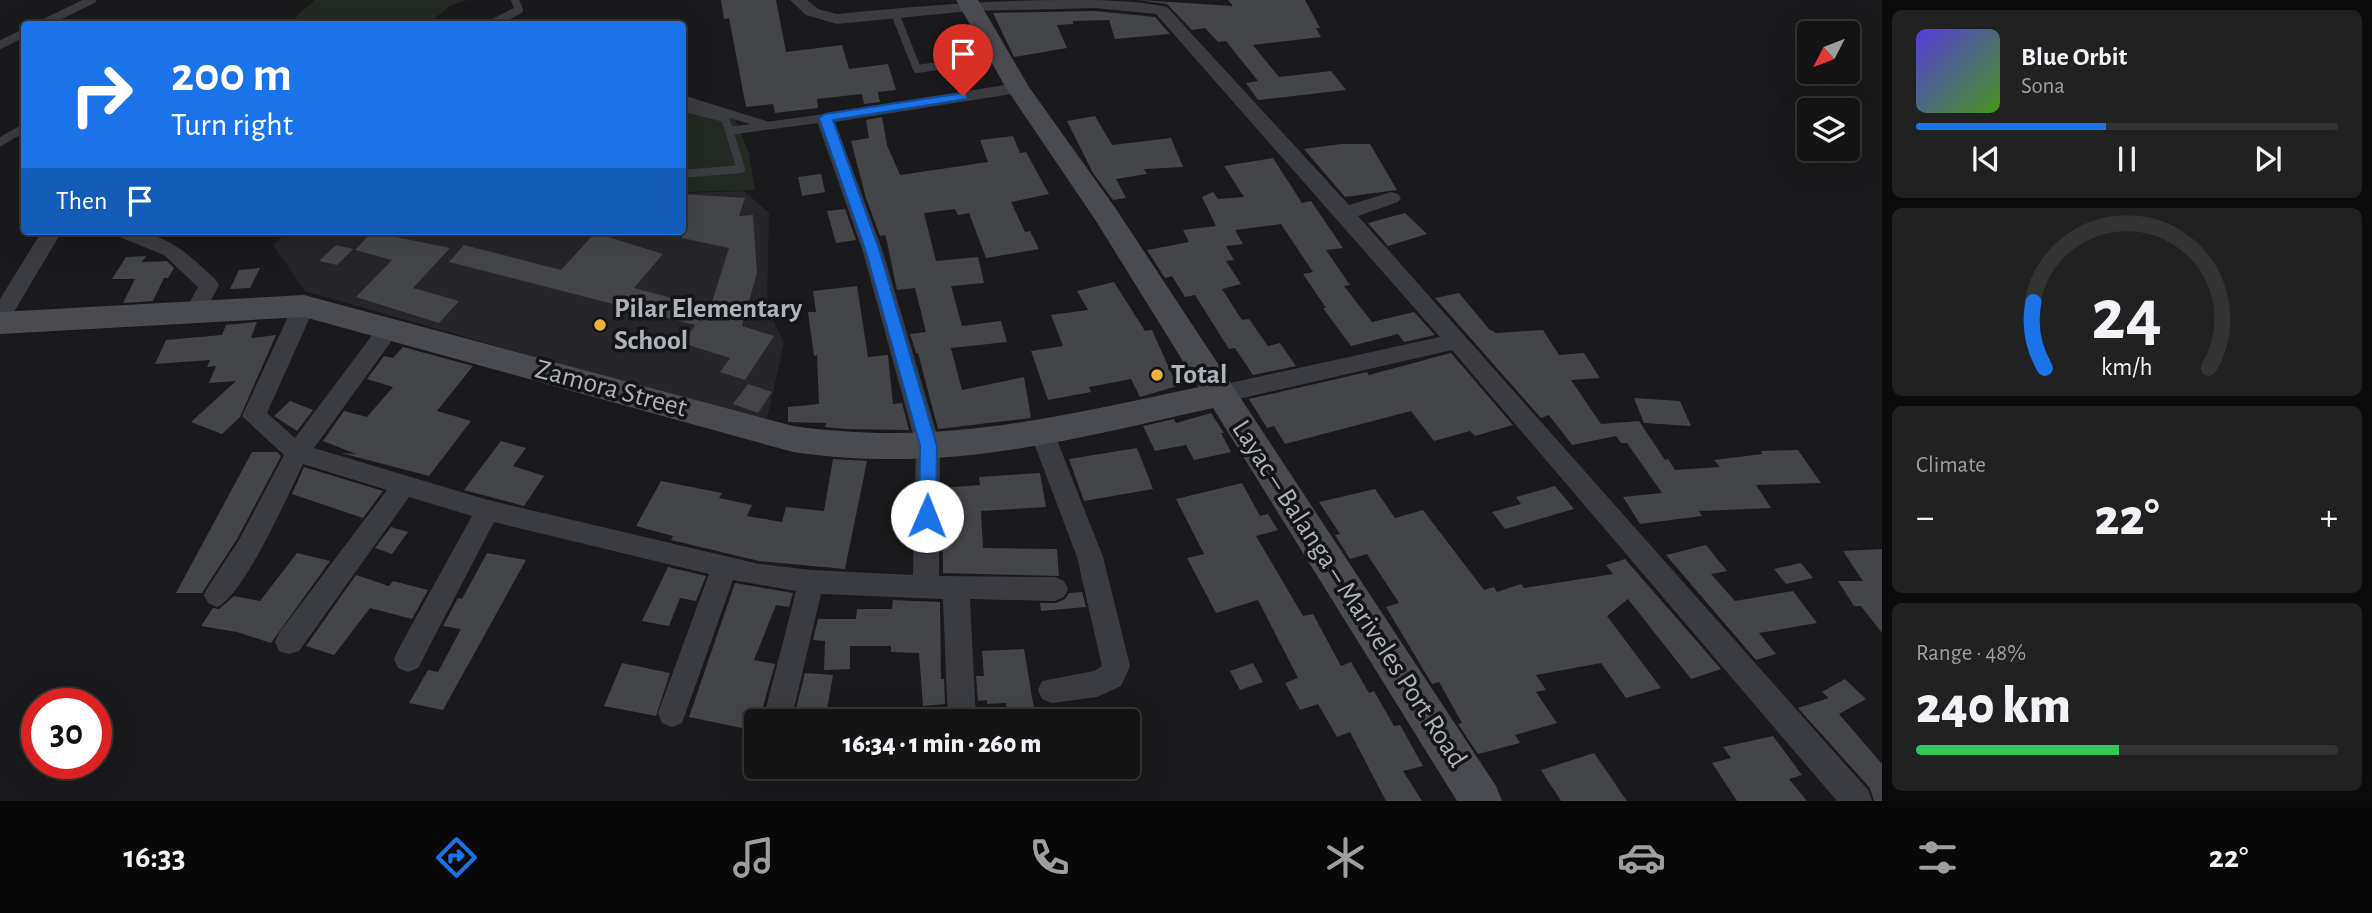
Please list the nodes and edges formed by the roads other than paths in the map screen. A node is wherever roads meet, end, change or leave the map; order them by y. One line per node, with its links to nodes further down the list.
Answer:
1 (92, 0): 6 (lane)
2 (515, 0): 7 (lane)
3 (798, 0): 5 (street)
4 (968, 3): 5 (street); 10 (street, Layac – Balanga – Mariveles Port Road); 21 (street)
5 (896, 16): 10 (lane)
6 (48, 21)
7 (497, 21)
8 (21, 34): 9 (lane)
9 (0, 45)
10 (1001, 57): 11 (street, Layac – Balanga – Mariveles Port Road)
11 (1018, 88): 14 (street); 30 (street, Layac – Balanga – Mariveles Port Road)
12 (686, 100): 15 (lane)
13 (686, 108): 17 (lane)
14 (825, 118): 15 (lane); 32 (street)
15 (768, 125): 17 (lane)
16 (21, 130): 18 (lane)
17 (729, 131): 19 (lane)
18 (0, 142)
19 (686, 174)
20 (1391, 198): 21 (street)
21 (1345, 213): 29 (street)
22 (50, 235): 26 (street)
23 (134, 235): 25 (street)
24 (304, 306): 25 (street, Zamora Street); 28 (street, Zamora Street); 33 (street)
25 (196, 311): 27 (street, Zamora Street)
26 (0, 317)
27 (0, 323)
28 (390, 328): 32 (street, Zamora Street); 33 (street)
29 (1457, 341): 30 (street); 49 (street)
30 (1221, 394): 31 (street, Zamora Street); 48 (street, Layac – Balanga – Mariveles Port Road)
31 (1041, 430): 32 (street, Zamora Street); 44 (street)
32 (928, 446): 38 (street)
33 (297, 453): 34 (street); 41 (street)
34 (404, 485): 35 (street); 42 (street)
35 (488, 510): 36 (street); 43 (street)
36 (724, 568): 37 (street); 47 (street)
37 (811, 582): 38 (street); 45 (street)
38 (926, 587): 39 (street)
39 (956, 587): 40 (street); 46 (street)
40 (1055, 589)
41 (217, 595)
42 (289, 642)
43 (408, 659)
44 (1052, 690)
45 (780, 708)
46 (961, 709)
47 (672, 713)
48 (1481, 801)
49 (1857, 801)

